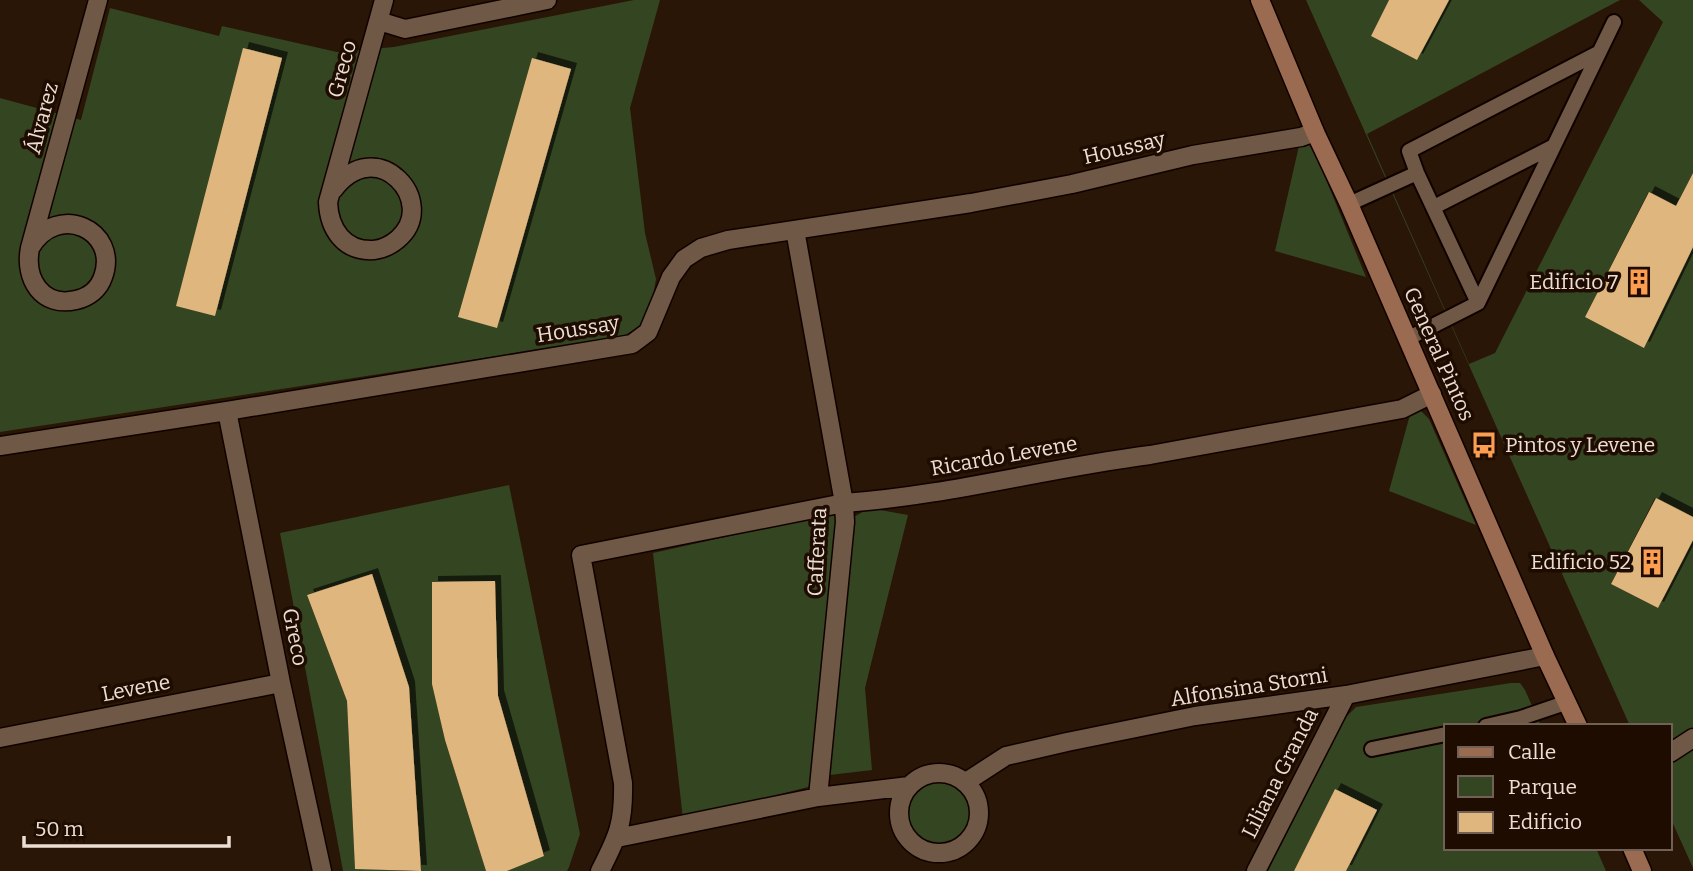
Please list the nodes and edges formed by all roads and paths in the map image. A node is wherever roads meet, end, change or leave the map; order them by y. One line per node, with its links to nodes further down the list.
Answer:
1 (98, 0): 15 (street, Álvarez)
2 (384, 0): 5 (street, Greco)
3 (547, 0): 5 (street)
4 (1260, 0): 8 (street, General Pintos)
5 (379, 21): 11 (street, Greco)
6 (1614, 22): 7 (lane)
7 (1598, 53): 9 (lane); 10 (lane)
8 (1315, 132): 12 (street, General Pintos); 14 (street, Houssay)
9 (1554, 146): 13 (lane); 16 (lane)
10 (1417, 173): 12 (lane); 13 (lane)
11 (332, 190): 11 (street, Greco)
12 (1349, 204): 17 (street, General Pintos)
13 (1434, 207): 16 (lane)
14 (795, 230): 19 (street, Houssay); 21 (street, Cafferata)
15 (30, 248): 15 (street, Álvarez)
16 (1478, 303): 17 (lane)
17 (1408, 339): 18 (street, General Pintos)
18 (1432, 394): 21 (street, Ricardo Levene); 22 (street, General Pintos)
19 (228, 411): 20 (street, Houssay); 23 (street, Greco)
20 (0, 446)
21 (844, 503): 35 (street, Cafferata); 36 (street, Ricardo Levene)
22 (1545, 656): 24 (street, Alfonsina Storni); 25 (street, General Pintos)
23 (281, 683): 29 (street, Levene); 38 (street, Greco)
24 (1346, 695): 33 (street, Alfonsina Storni); 40 (street, Liliana Granda)
25 (1568, 702): 26 (lane); 27 (street, General Pintos)
26 (1495, 724)
27 (1577, 724)
28 (1444, 734): 31 (lane)
29 (0, 738)
30 (1693, 738): 32 (street)
31 (1373, 749)
32 (1672, 752)
33 (966, 782): 34 (street); 34 (street)
34 (909, 786): 35 (street)
35 (818, 796): 36 (street)
36 (617, 838): 39 (street)
37 (1633, 850): 41 (street)
38 (322, 871)
39 (600, 871)
40 (1256, 871)
41 (1642, 871)

